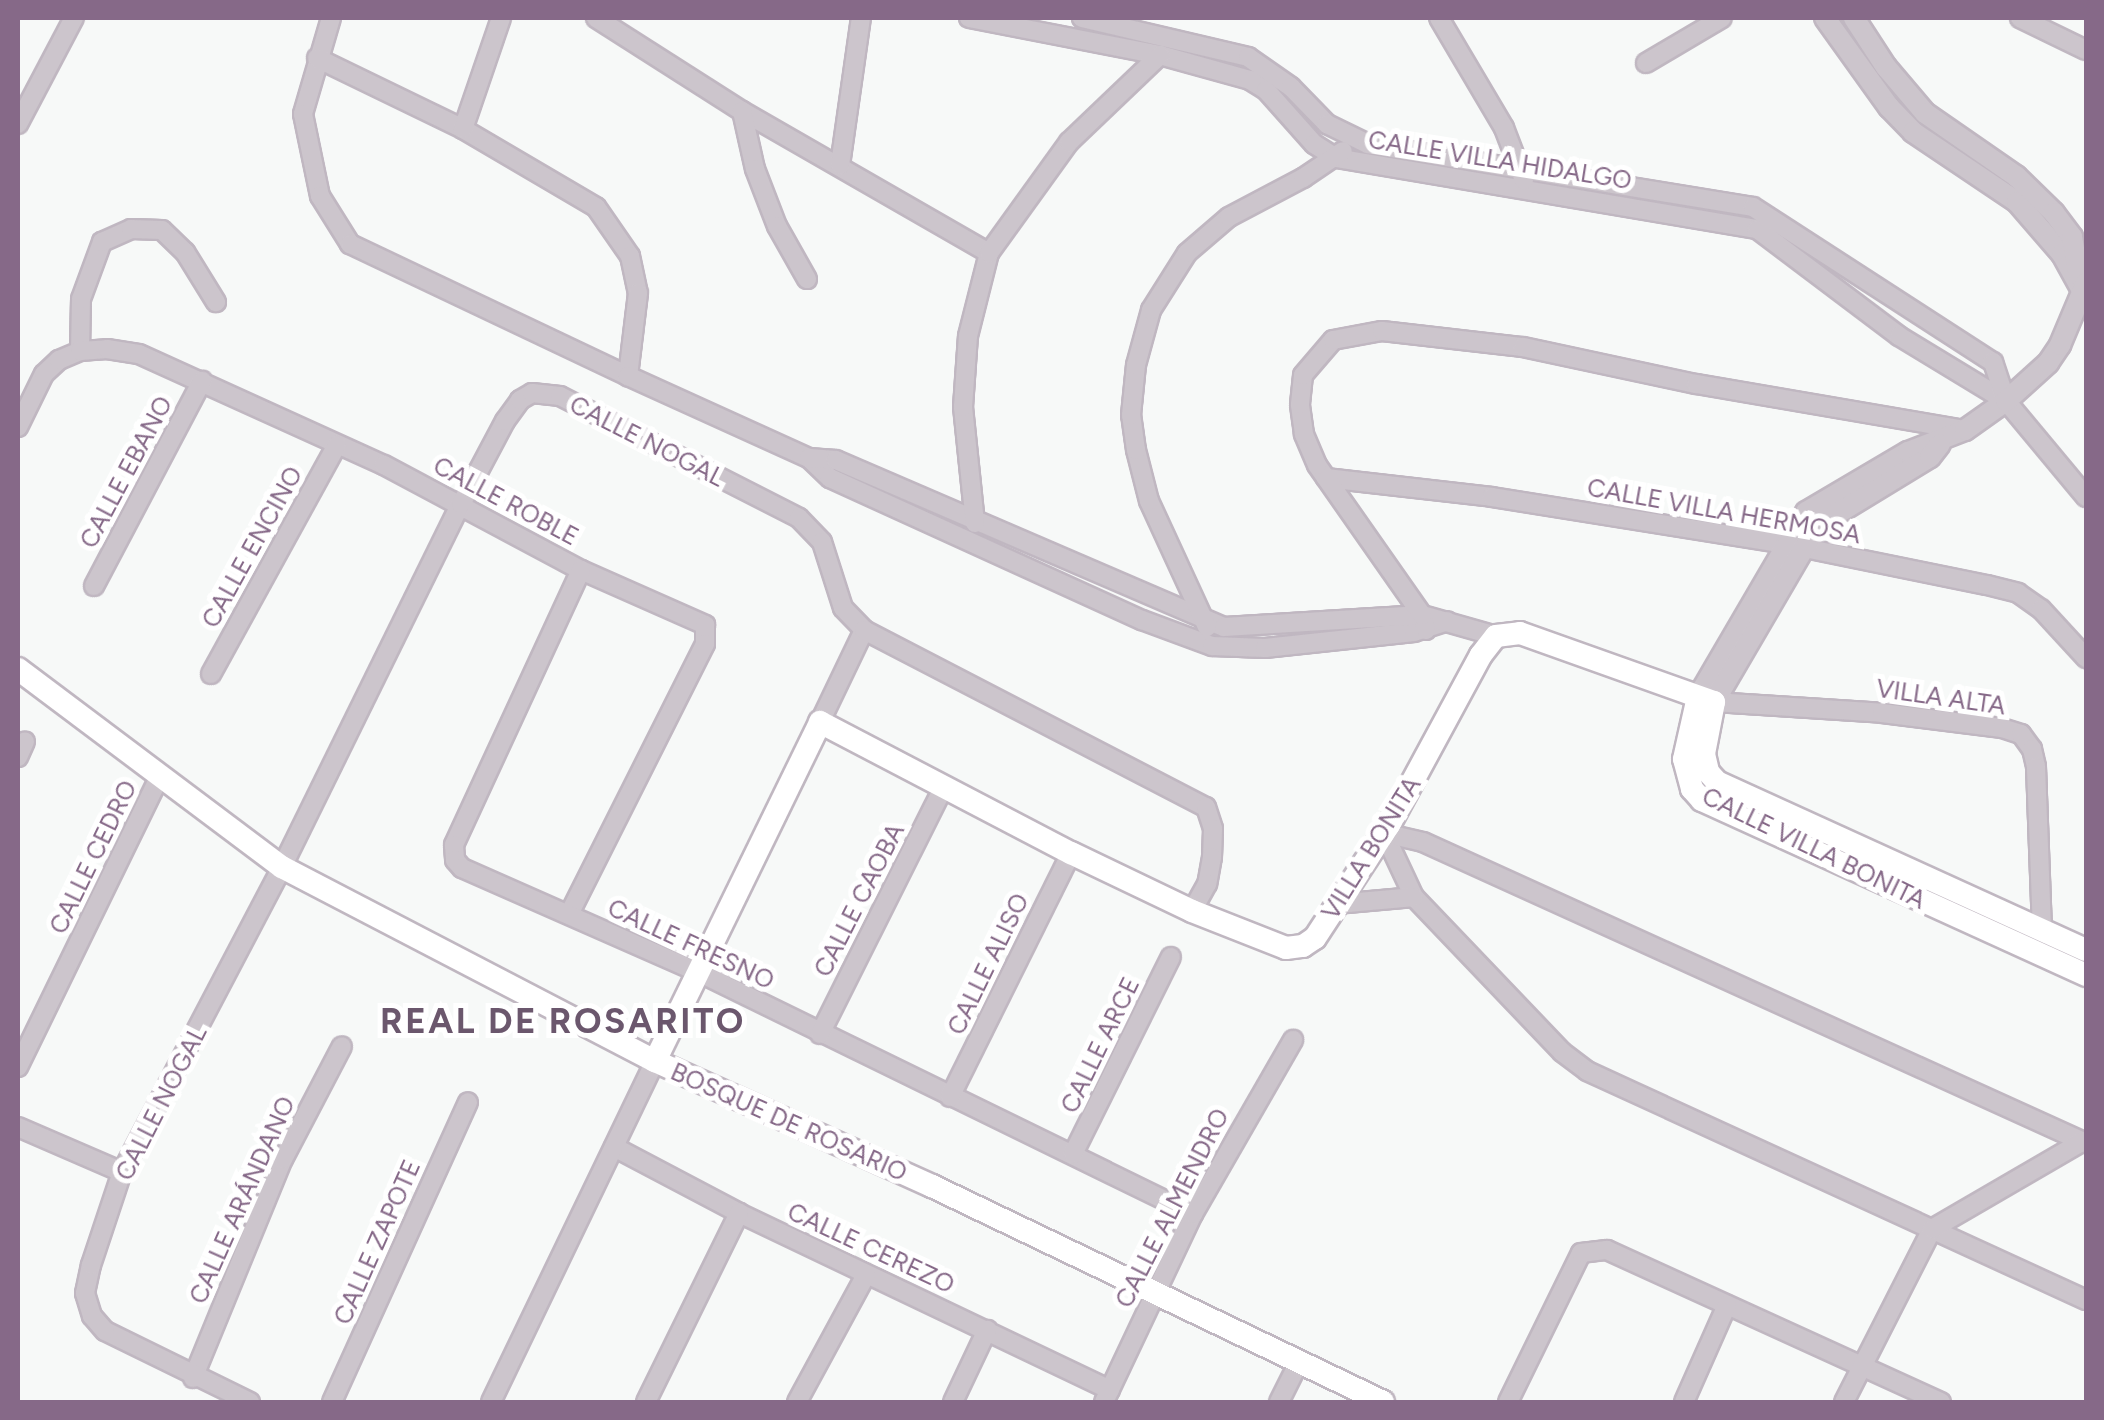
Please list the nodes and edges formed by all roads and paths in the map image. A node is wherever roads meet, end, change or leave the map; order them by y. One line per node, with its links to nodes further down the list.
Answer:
1 (74, 18): 19 (street)
2 (331, 18): 16 (street)
3 (501, 18): 20 (street)
4 (596, 18): 18 (street)
5 (861, 18): 23 (street)
6 (969, 18): 13 (street, CALLE VILLA HIDALGO)
7 (1082, 18): 21 (street, CALLE VILLA HIDALGO)
8 (1439, 18): 24 (street)
9 (1722, 18): 17 (street)
10 (1825, 18): 28 (street)
11 (1854, 18): 28 (street)
12 (2020, 18): 14 (street)
13 (1030, 24): 15 (street, CALLE VILLA HIDALGO)
14 (2086, 50)
15 (1160, 55): 22 (street, CALLE VILLA HIDALGO); 26 (street)
16 (317, 58): 20 (street); 31 (street)
17 (1646, 63)
18 (742, 111): 23 (street); 27 (street)
19 (20, 112)
20 (463, 130): 31 (street)
21 (1354, 140): 22 (street); 24 (street, CALLE VILLA HIDALGO)
22 (1336, 158): 25 (street, CALLE VILLA HIDALGO); 45 (street)
23 (840, 165): 26 (street)
24 (1523, 171): 25 (street); 33 (street, CALLE VILLA HIDALGO)
25 (1526, 190): 33 (street, CALLE VILLA HIDALGO)
26 (990, 253): 41 (street)
27 (807, 279)
28 (2085, 289): 33 (street, CALLE VILLA BONITA)
29 (216, 302): 30 (street)
30 (80, 351): 32 (street, CALLE ROBLE); 34 (street)
31 (628, 376): 37 (street)
32 (202, 382): 36 (street, CALLE ROBLE); 44 (street, CALLE EBANO)
33 (2006, 401): 35 (street, CALLE VILLA BONITA); 39 (street, CALLE VILLA HIDALGO)
34 (18, 428)
35 (1965, 430): 38 (street); 42 (street, CALLE VILLA BONITA)
36 (337, 445): 40 (street, CALLE ROBLE); 52 (street, CALLE ENCINO)
37 (809, 458): 41 (street); 49 (street)
38 (1326, 478): 42 (street, CALLE VILLA HERMOSA); 46 (street)
39 (2086, 497)
40 (461, 504): 43 (street, CALLE ROBLE); 47 (street, CALLE NOGAL); 59 (street, CALLE NOGAL)
41 (974, 523): 45 (street)
42 (1793, 546): 50 (street, CALLE VILLA HERMOSA); 53 (street, CALLE VILLA BONITA)
43 (581, 570): 63 (street, CALLE FRESNO); 63 (street, CALLE ROBLE)
44 (94, 586)
45 (1206, 622): 46 (street); 49 (street)
46 (1424, 622): 48 (street); 49 (street)
47 (864, 630): 54 (street); 62 (street)
48 (1496, 636): 53 (main road); 57 (main road, VILLA BONITA)
49 (1212, 646)
50 (2086, 658)
51 (18, 670): 55 (main road, BOSQUE DE ROSARIO)
52 (211, 674)
53 (1706, 699): 64 (main road, CALLE VILLA BONITA); 64 (street, VILLA ALTA); 68 (main road, CALLE VILLA BONITA)
54 (820, 722): 56 (main road, VILLA BONITA); 67 (main road)
55 (160, 776): 59 (main road, BOSQUE DE ROSARIO); 73 (street, CALLE CEDRO)
56 (943, 788): 58 (main road, VILLA BONITA); 69 (street, CALLE CAOBA)
57 (1384, 833): 60 (street); 61 (main road, VILLA BONITA); 77 (street)
58 (1071, 852): 62 (main road, VILLA BONITA); 74 (street, CALLE ALISO)
59 (282, 867): 72 (main road, BOSQUE DE ROSARIO); 80 (street, CALLE NOGAL)
60 (1414, 897): 61 (street); 83 (street)
61 (1337, 904): 62 (main road, VILLA BONITA)
62 (1192, 912)
63 (570, 914): 67 (street, CALLE FRESNO)
64 (2042, 932): 65 (main road, CALLE VILLA BONITA)
65 (2086, 950)
66 (1172, 957): 79 (street, CALLE ARCE)
67 (698, 972): 69 (street, CALLE FRESNO); 72 (main road)
68 (2086, 975)
69 (820, 1034): 74 (street, CALLE FRESNO)
70 (1293, 1040): 82 (street, CALLE ALMENDRO)
71 (342, 1046): 91 (street, CALLE ARÁNDANO)
72 (654, 1061): 78 (street); 85 (main road, BOSQUE DE ROSARIO)
73 (18, 1067)
74 (950, 1098): 79 (street, CALLE FRESNO)
75 (468, 1102): 95 (street, CALLE ZAPOTE)
76 (18, 1127): 80 (street)
77 (2085, 1142): 83 (street)
78 (614, 1147): 81 (street, CALLE CEREZO); 96 (street)
79 (1073, 1154): 82 (street, CALLE FRESNO)
80 (122, 1172): 91 (street, CALLE NOGAL)
81 (739, 1213): 84 (street, CALLE CEREZO); 97 (street)
82 (1193, 1214): 85 (street, CALLE ALMENDRO)
83 (1932, 1229): 86 (street); 90 (street)
84 (866, 1275): 88 (street, CALLE CEREZO); 98 (street)
85 (1154, 1292): 89 (main road, BOSQUE DE ROSARIO); 92 (street, CALLE ALMENDRO)
86 (2086, 1300)
87 (1727, 1305): 90 (street); 101 (street); 102 (street)
88 (987, 1330): 92 (street, CALLE CEREZO); 99 (street)
89 (1299, 1362): 93 (main road, BOSQUE DE ROSARIO); 100 (street)
90 (1860, 1366): 103 (street); 104 (street)
91 (194, 1378): 94 (street, CALLE NOGAL)
92 (1107, 1396)
93 (1377, 1401)
94 (250, 1402)
95 (332, 1402)
96 (491, 1402)
97 (646, 1402)
98 (796, 1402)
99 (953, 1402)
100 (1279, 1402)
101 (1508, 1402)
102 (1684, 1402)
103 (1844, 1402)
104 (1941, 1402)

